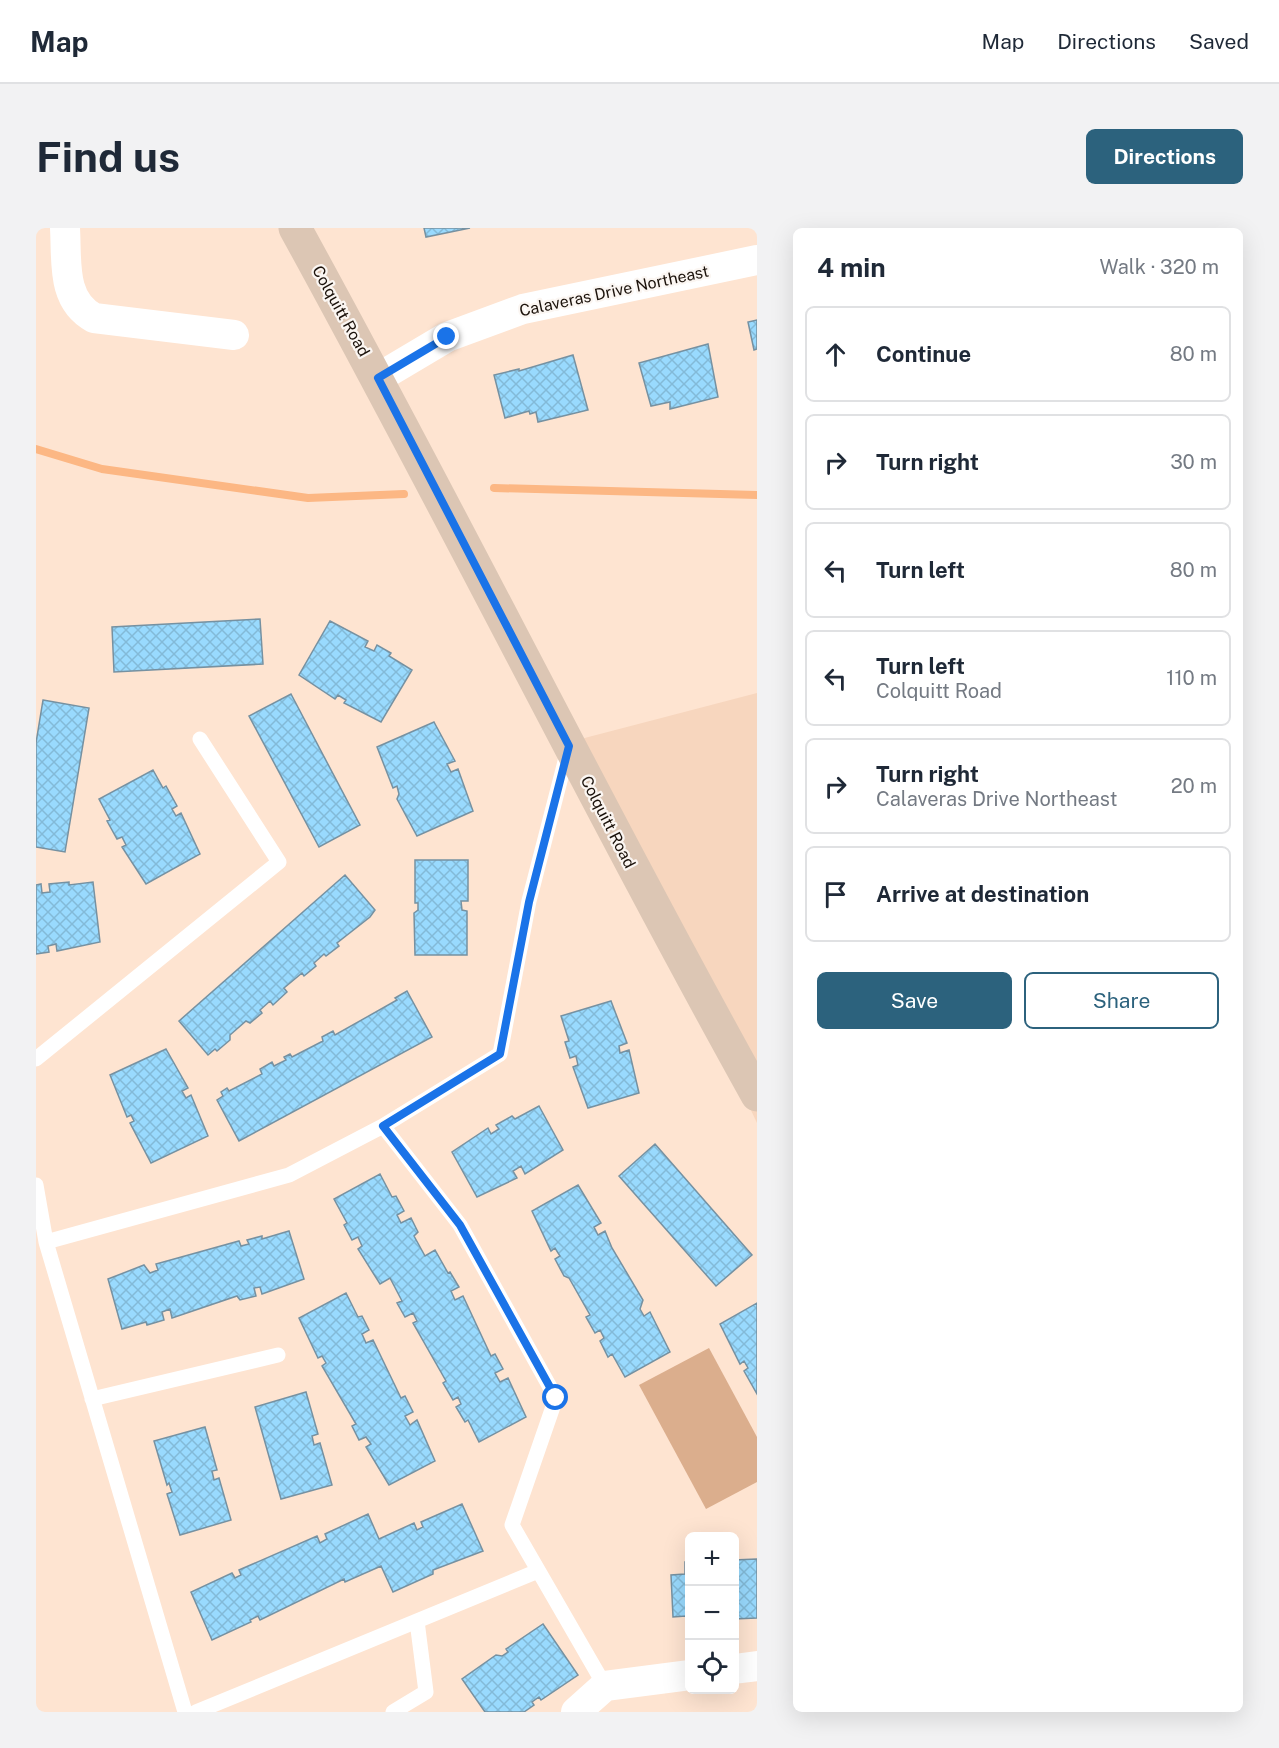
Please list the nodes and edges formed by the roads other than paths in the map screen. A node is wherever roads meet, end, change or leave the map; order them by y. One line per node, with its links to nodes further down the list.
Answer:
1 (65, 228): 4 (street)
2 (295, 228): 5 (street, Colquitt Road)
3 (757, 260): 5 (street, Calaveras Drive Northeast)
4 (234, 336)
5 (378, 378): 7 (street, Colquitt Road)
6 (200, 740): 8 (lane)
7 (569, 746): 9 (street, Colquitt Road); 10 (lane)
8 (36, 1059)
9 (757, 1095)
10 (383, 1126): 12 (lane); 15 (lane)
11 (36, 1185): 12 (lane)
12 (46, 1242): 14 (lane)
13 (278, 1355): 14 (lane)
14 (92, 1398): 21 (lane)
15 (538, 1571): 16 (lane); 20 (lane)
16 (417, 1621): 22 (lane); 23 (lane)
17 (757, 1666): 18 (street)
18 (739, 1668)
19 (685, 1676): 20 (street)
20 (605, 1686): 24 (street)
21 (185, 1712)
22 (196, 1712)
23 (393, 1712)
24 (576, 1712)

